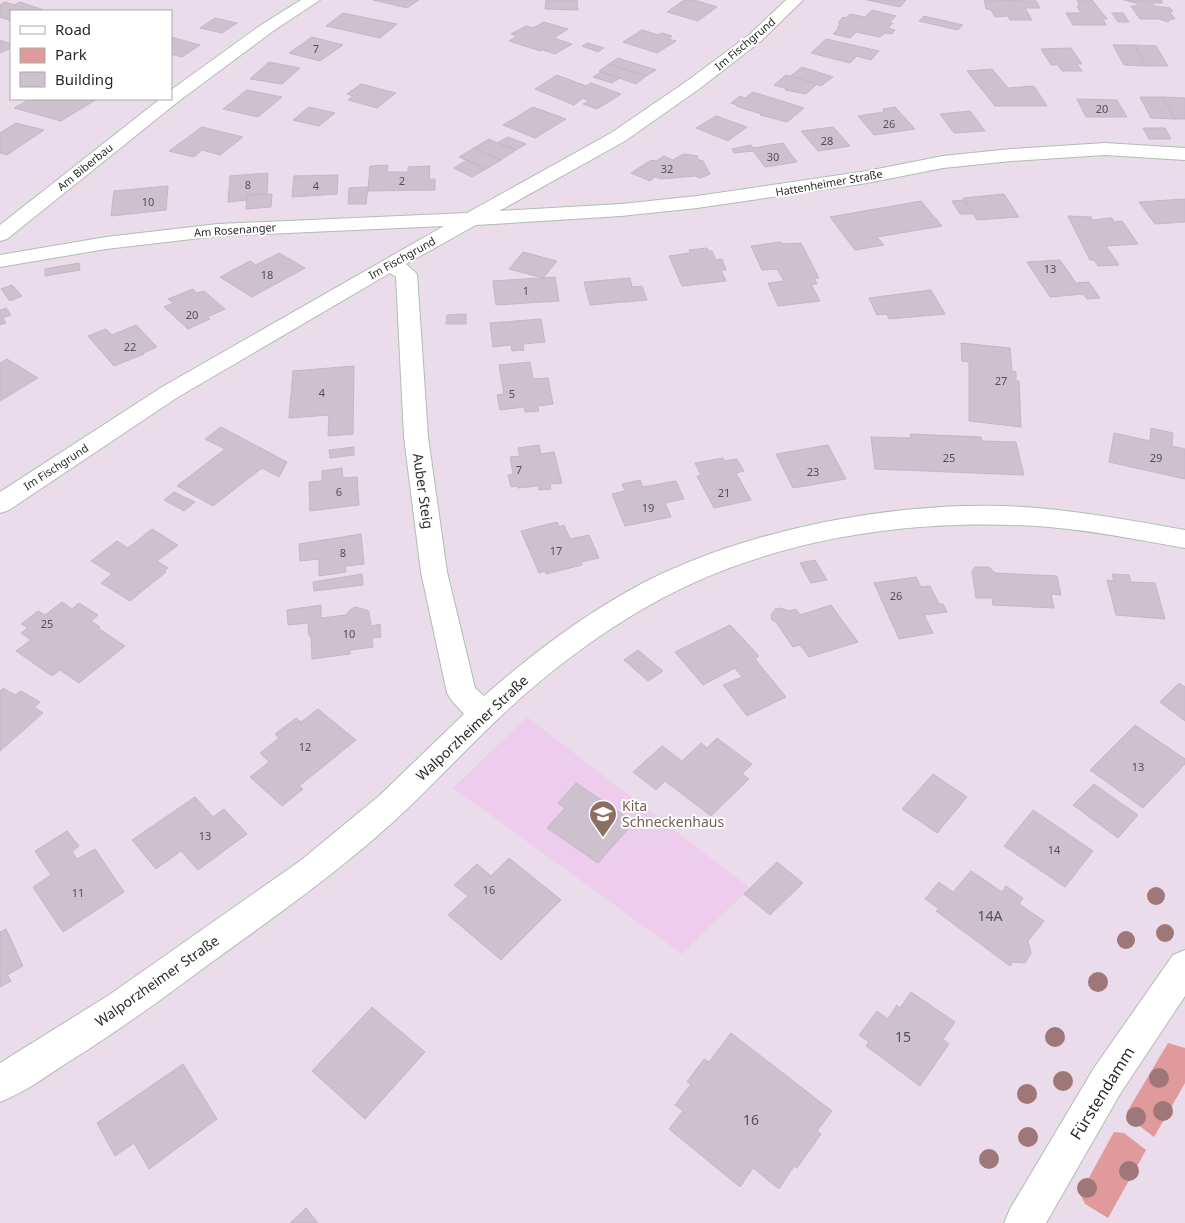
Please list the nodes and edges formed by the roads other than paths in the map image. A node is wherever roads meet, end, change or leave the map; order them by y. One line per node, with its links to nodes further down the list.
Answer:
1 (312, 0): 3 (street, Am Biberbau)
2 (795, 0): 6 (street, Im Fischgrund)
3 (172, 97)
4 (169, 100): 7 (street, Am Biberbau)
5 (1185, 154): 6 (street, Hattenheimer Straße)
6 (473, 219): 8 (street, Am Rosenanger); 9 (street, Im Fischgrund)
7 (0, 235)
8 (0, 261)
9 (391, 264): 10 (street, Im Fischgrund); 12 (street, Auber Steig)
10 (0, 504)
11 (1185, 539): 12 (street, Walporzheimer Straße)
12 (483, 714): 14 (street, Walporzheimer Straße)
13 (1185, 966): 15 (street, Fürstendamm)
14 (0, 1084)
15 (1024, 1223)

